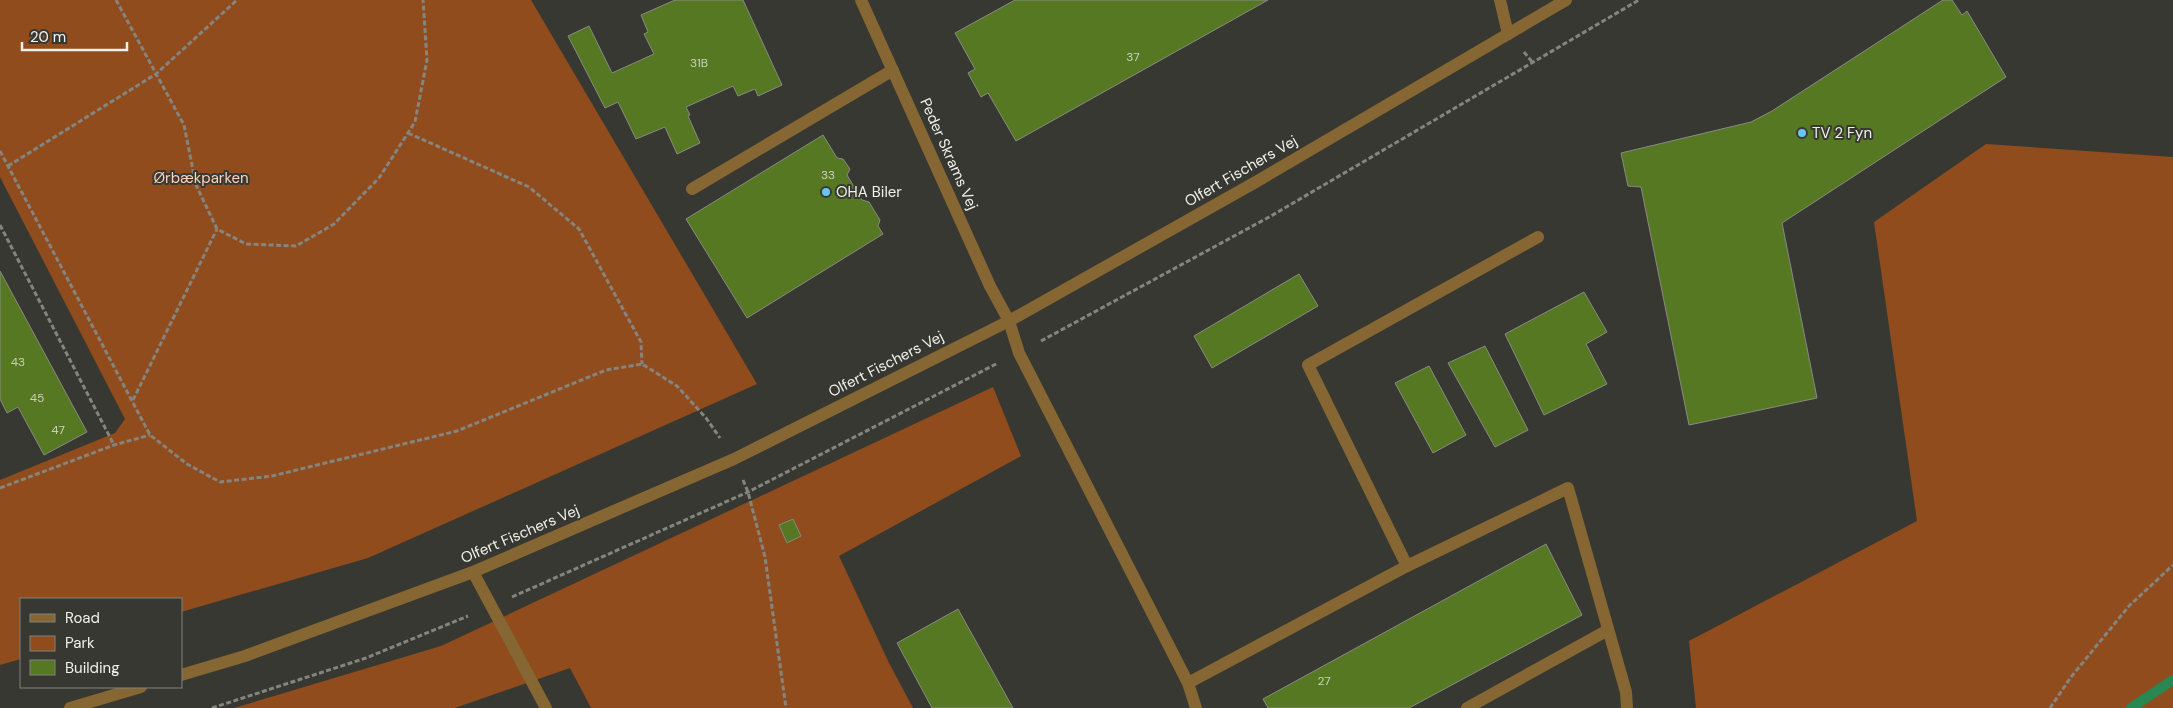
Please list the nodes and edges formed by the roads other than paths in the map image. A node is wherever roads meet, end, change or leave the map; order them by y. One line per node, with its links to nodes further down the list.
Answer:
1 (861, 0): 5 (street, Peder Skrams Vej)
2 (1500, 0): 4 (street)
3 (1566, 0): 4 (street, Olfert Fischers Vej)
4 (1508, 34): 8 (street, Olfert Fischers Vej)
5 (893, 70): 6 (street); 8 (street, Peder Skrams Vej)
6 (692, 189)
7 (1538, 237): 9 (street)
8 (1009, 320): 10 (street, Olfert Fischers Vej); 13 (street, Peder Skrams Vej)
9 (1407, 566): 11 (street); 13 (street)
10 (473, 572): 12 (street, Olfert Fischers Vej); 16 (street)
11 (1608, 630): 18 (street); 19 (street)
12 (182, 675)
13 (1188, 683): 17 (street, Peder Skrams Vej)
14 (138, 688): 15 (street)
15 (70, 708)
16 (546, 708)
17 (1196, 708)
18 (1468, 708)
19 (1628, 708)

